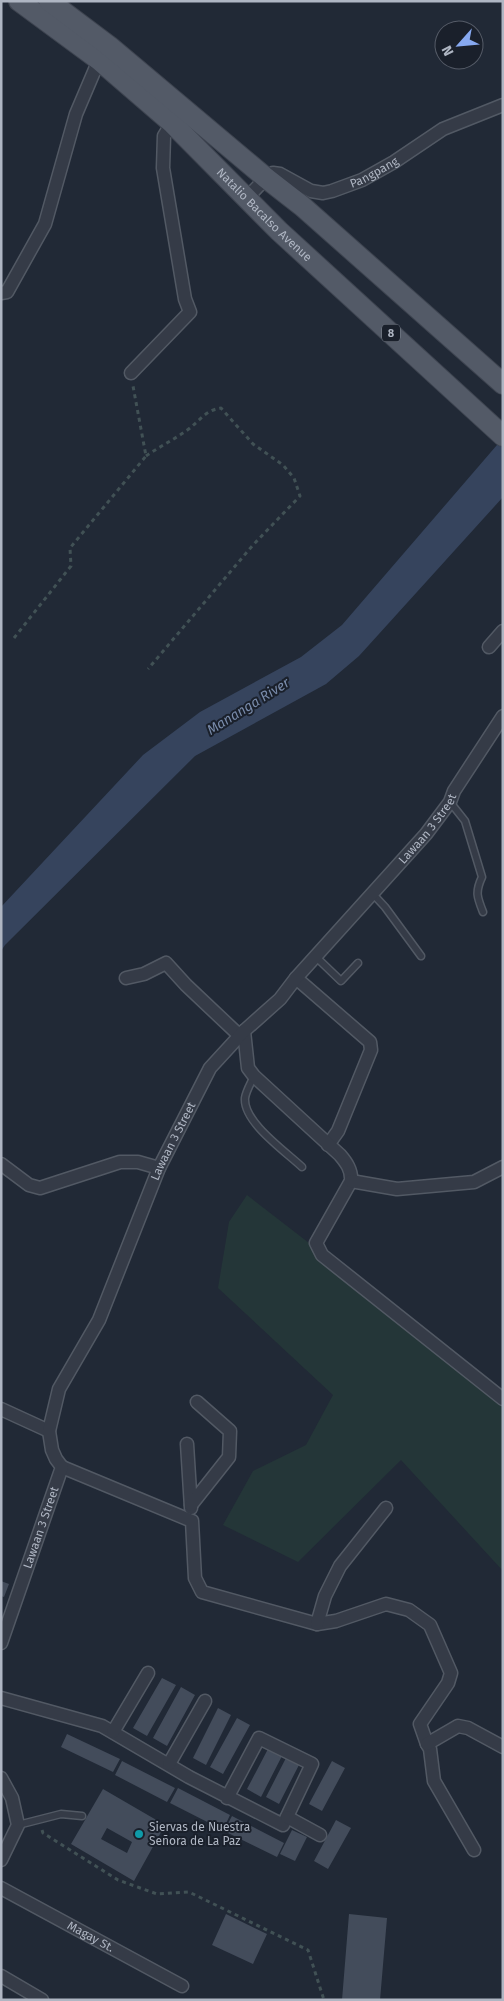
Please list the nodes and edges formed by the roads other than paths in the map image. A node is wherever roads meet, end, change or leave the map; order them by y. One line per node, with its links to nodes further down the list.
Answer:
1 (20, 1): 3 (main road, Natalio Bacalso Avenue / 8)
2 (49, 1): 6 (main road, Natalio Bacalso Avenue)
3 (99, 60): 5 (main road, Natalio Bacalso Avenue / 8); 8 (street)
4 (503, 105): 6 (street, Pangpang)
5 (172, 123): 7 (main road, Natalio Bacalso Avenue / 8); 9 (street)
6 (266, 178): 7 (street); 10 (main road, Natalio Bacalso Avenue)
7 (247, 198): 11 (main road, Natalio Bacalso Avenue / 8)
8 (1, 293)
9 (131, 373)
10 (503, 384)
11 (503, 436)
12 (503, 631): 13 (street)
13 (489, 647)
14 (503, 716): 15 (street, Lawaan 3 Street)
15 (450, 802): 16 (street, Lawaan 3 Street); 17 (lane)
16 (372, 893): 18 (street, Lawaan 3 Street); 19 (lane)
17 (484, 912)
18 (316, 956): 20 (lane); 22 (street, Lawaan 3 Street)
19 (421, 956)
20 (358, 963)
21 (126, 978): 23 (street)
22 (296, 978): 23 (street, Lawaan 3 Street); 25 (street)
23 (242, 1033): 24 (street); 29 (street, Lawaan 3 Street)
24 (254, 1076): 25 (street); 27 (lane)
25 (328, 1145): 30 (street)
26 (1, 1164): 29 (street)
27 (302, 1167)
28 (503, 1167): 30 (street)
29 (159, 1168): 34 (street, Lawaan 3 Street)
30 (351, 1181): 31 (street)
31 (503, 1399)
32 (197, 1402): 37 (street)
33 (1, 1409): 34 (street)
34 (49, 1431): 36 (street, Lawaan 3 Street)
35 (187, 1444): 37 (street)
36 (62, 1467): 39 (street); 40 (street, Lawaan 3 Street)
37 (191, 1505): 39 (street)
38 (386, 1508): 41 (street)
39 (192, 1520): 41 (street)
40 (6, 1614): 42 (street, Lawaan 3 Street)
41 (317, 1624): 47 (street)
42 (1, 1643)
43 (148, 1673): 46 (street)
44 (1, 1698): 46 (street)
45 (205, 1701): 49 (street)
46 (113, 1732): 49 (street)
47 (426, 1744): 48 (street); 56 (street)
48 (503, 1747)
49 (169, 1764): 51 (street)
50 (1, 1778): 54 (street)
51 (227, 1798): 53 (street); 53 (street)
52 (82, 1816): 54 (lane)
53 (287, 1817): 55 (street)
54 (18, 1825): 57 (street)
55 (320, 1835)
56 (474, 1850)
57 (1, 1860)
58 (1, 1888): 60 (street, Magay St.)
59 (1, 1976): 61 (street)
60 (182, 1986)
61 (42, 2000)

